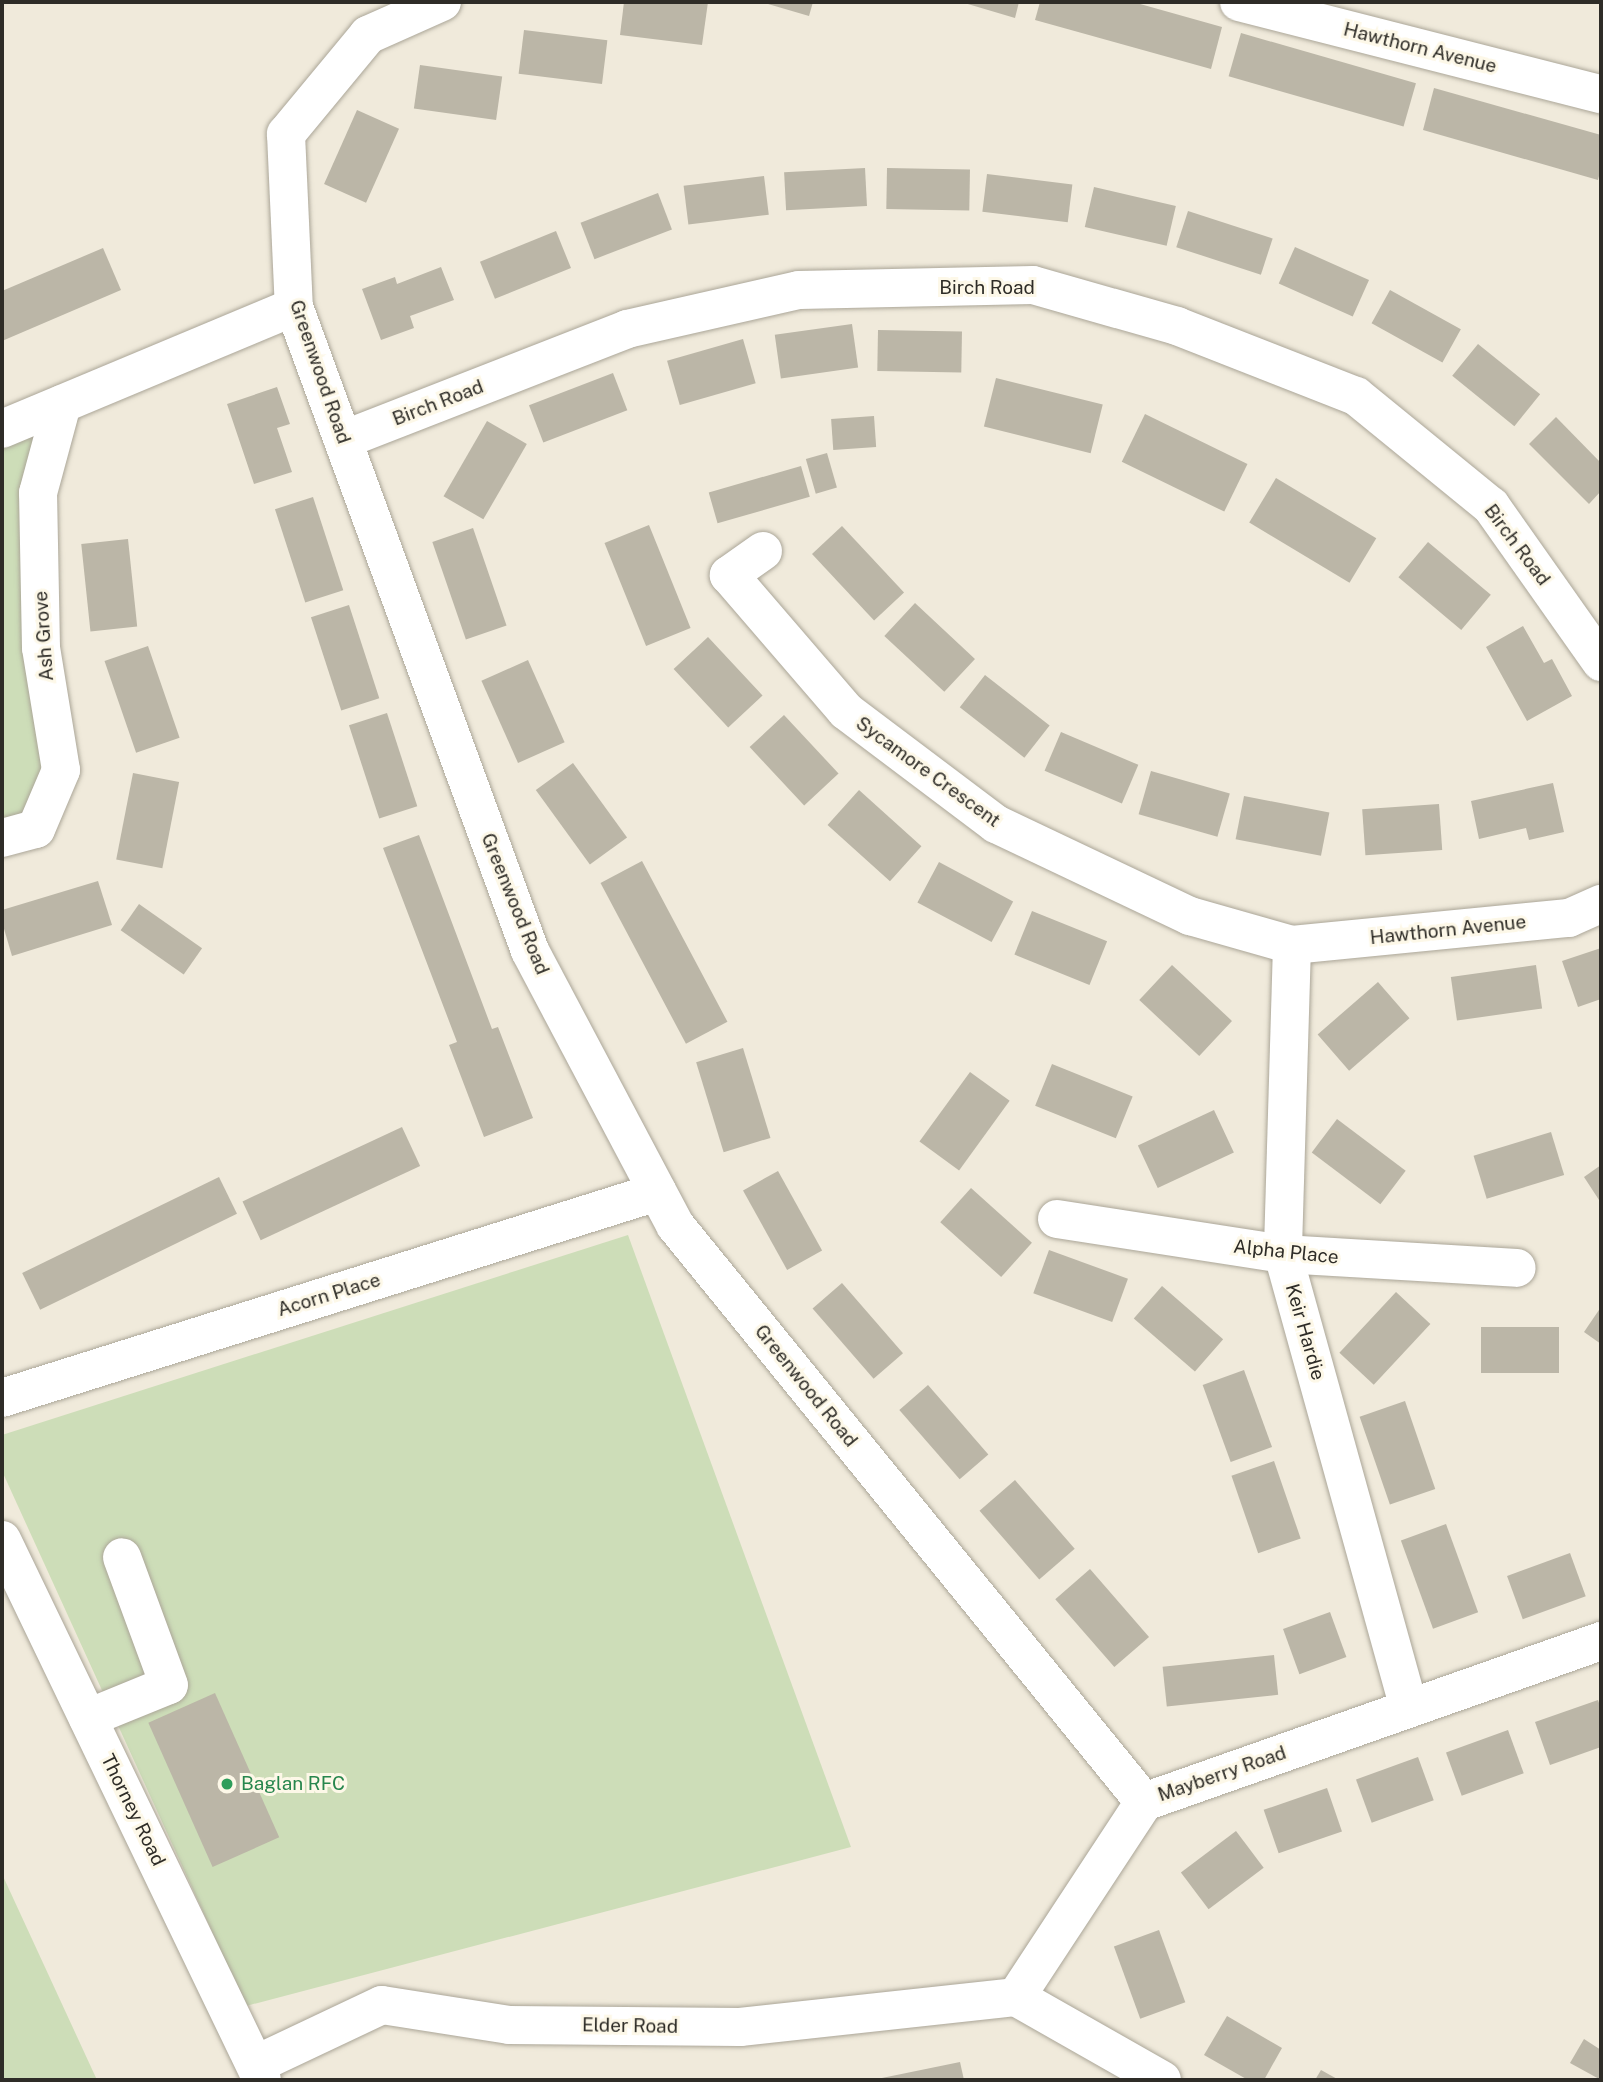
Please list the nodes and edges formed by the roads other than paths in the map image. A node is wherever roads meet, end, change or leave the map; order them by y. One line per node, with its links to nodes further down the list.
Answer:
1 (442, 2): 4 (street, Greenwood Road)
2 (1239, 2): 3 (street, Hawthorn Avenue)
3 (1601, 94)
4 (294, 307): 5 (street); 7 (street, Greenwood Road)
5 (62, 404): 6 (street); 10 (street, Ash Grove)
6 (2, 429)
7 (342, 440): 9 (street, Birch Road); 13 (street, Greenwood Road)
8 (763, 551): 12 (street, Sycamore Crescent)
9 (1601, 662)
10 (2, 838)
11 (1601, 904): 12 (street, Hawthorn Avenue)
12 (1292, 945): 15 (street, Keir Hardie)
13 (657, 1192): 17 (street, Acorn Place); 23 (street, Greenwood Road)
14 (1057, 1219): 15 (street, Alpha Place)
15 (1283, 1254): 16 (street, Alpha Place); 21 (street, Keir Hardie)
16 (1517, 1268)
17 (2, 1398)
18 (2, 1541): 22 (street, Thorney Road)
19 (122, 1557): 22 (street)
20 (1601, 1642): 21 (street, Mayberry Road)
21 (1409, 1708): 23 (street, Mayberry Road)
22 (88, 1718): 25 (street, Thorney Road)
23 (1143, 1802): 24 (street, Mayberry Road)
24 (1016, 1997): 25 (street, Elder Road); 26 (street)
25 (260, 2072)
26 (1162, 2080)

